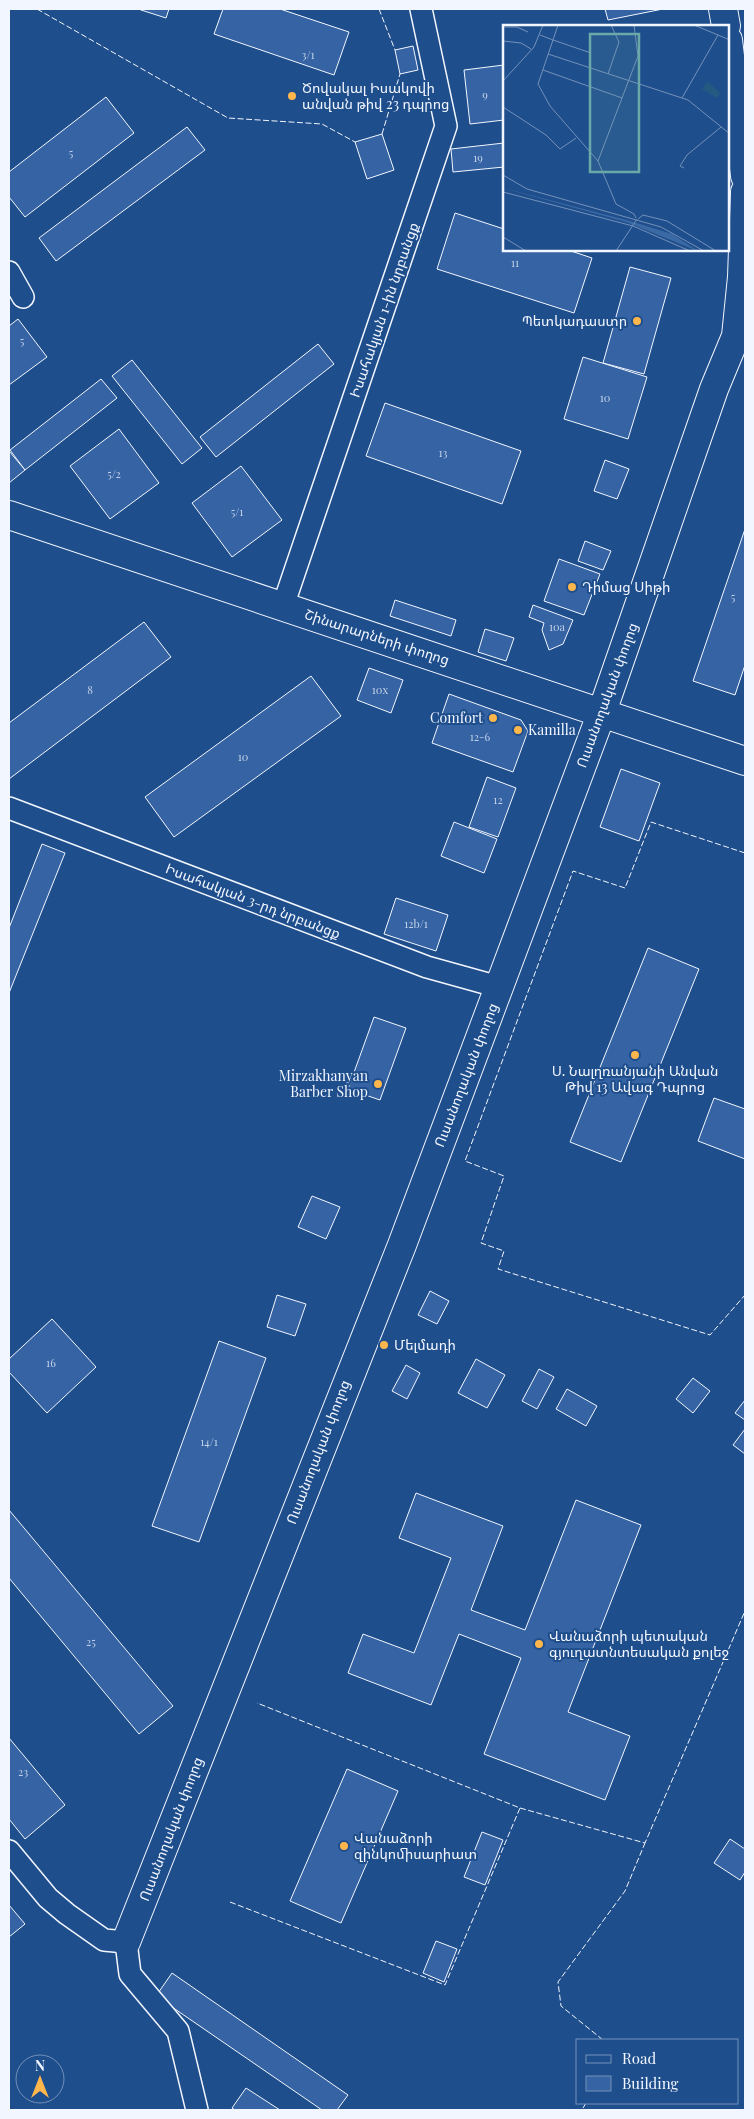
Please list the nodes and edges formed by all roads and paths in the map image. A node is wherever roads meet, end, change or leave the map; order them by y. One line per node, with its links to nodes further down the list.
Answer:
1 (421, 9): 10 (street, Իսահակյան 1-ին նրբանցք)
2 (723, 9): 3 (street)
3 (726, 25)
4 (729, 47): 5 (street)
5 (745, 176)
6 (745, 192): 11 (street, Ուսանողական փողոց)
7 (9, 272): 8 (street)
8 (23, 297)
9 (9, 515): 10 (street, Շինարարների փողոց)
10 (283, 606): 11 (street, Շինարարների փողոց)
11 (602, 712): 12 (street, Շինարարների փողոց); 14 (street, Ուսանողական փողոց)
12 (745, 761)
13 (9, 808): 14 (street, Իսահակյան 3-րդ նրբանցք)
14 (500, 987): 16 (street, Ուսանողական փողոց)
15 (9, 1851): 16 (street)
16 (126, 1942): 17 (street)
17 (197, 2110)

